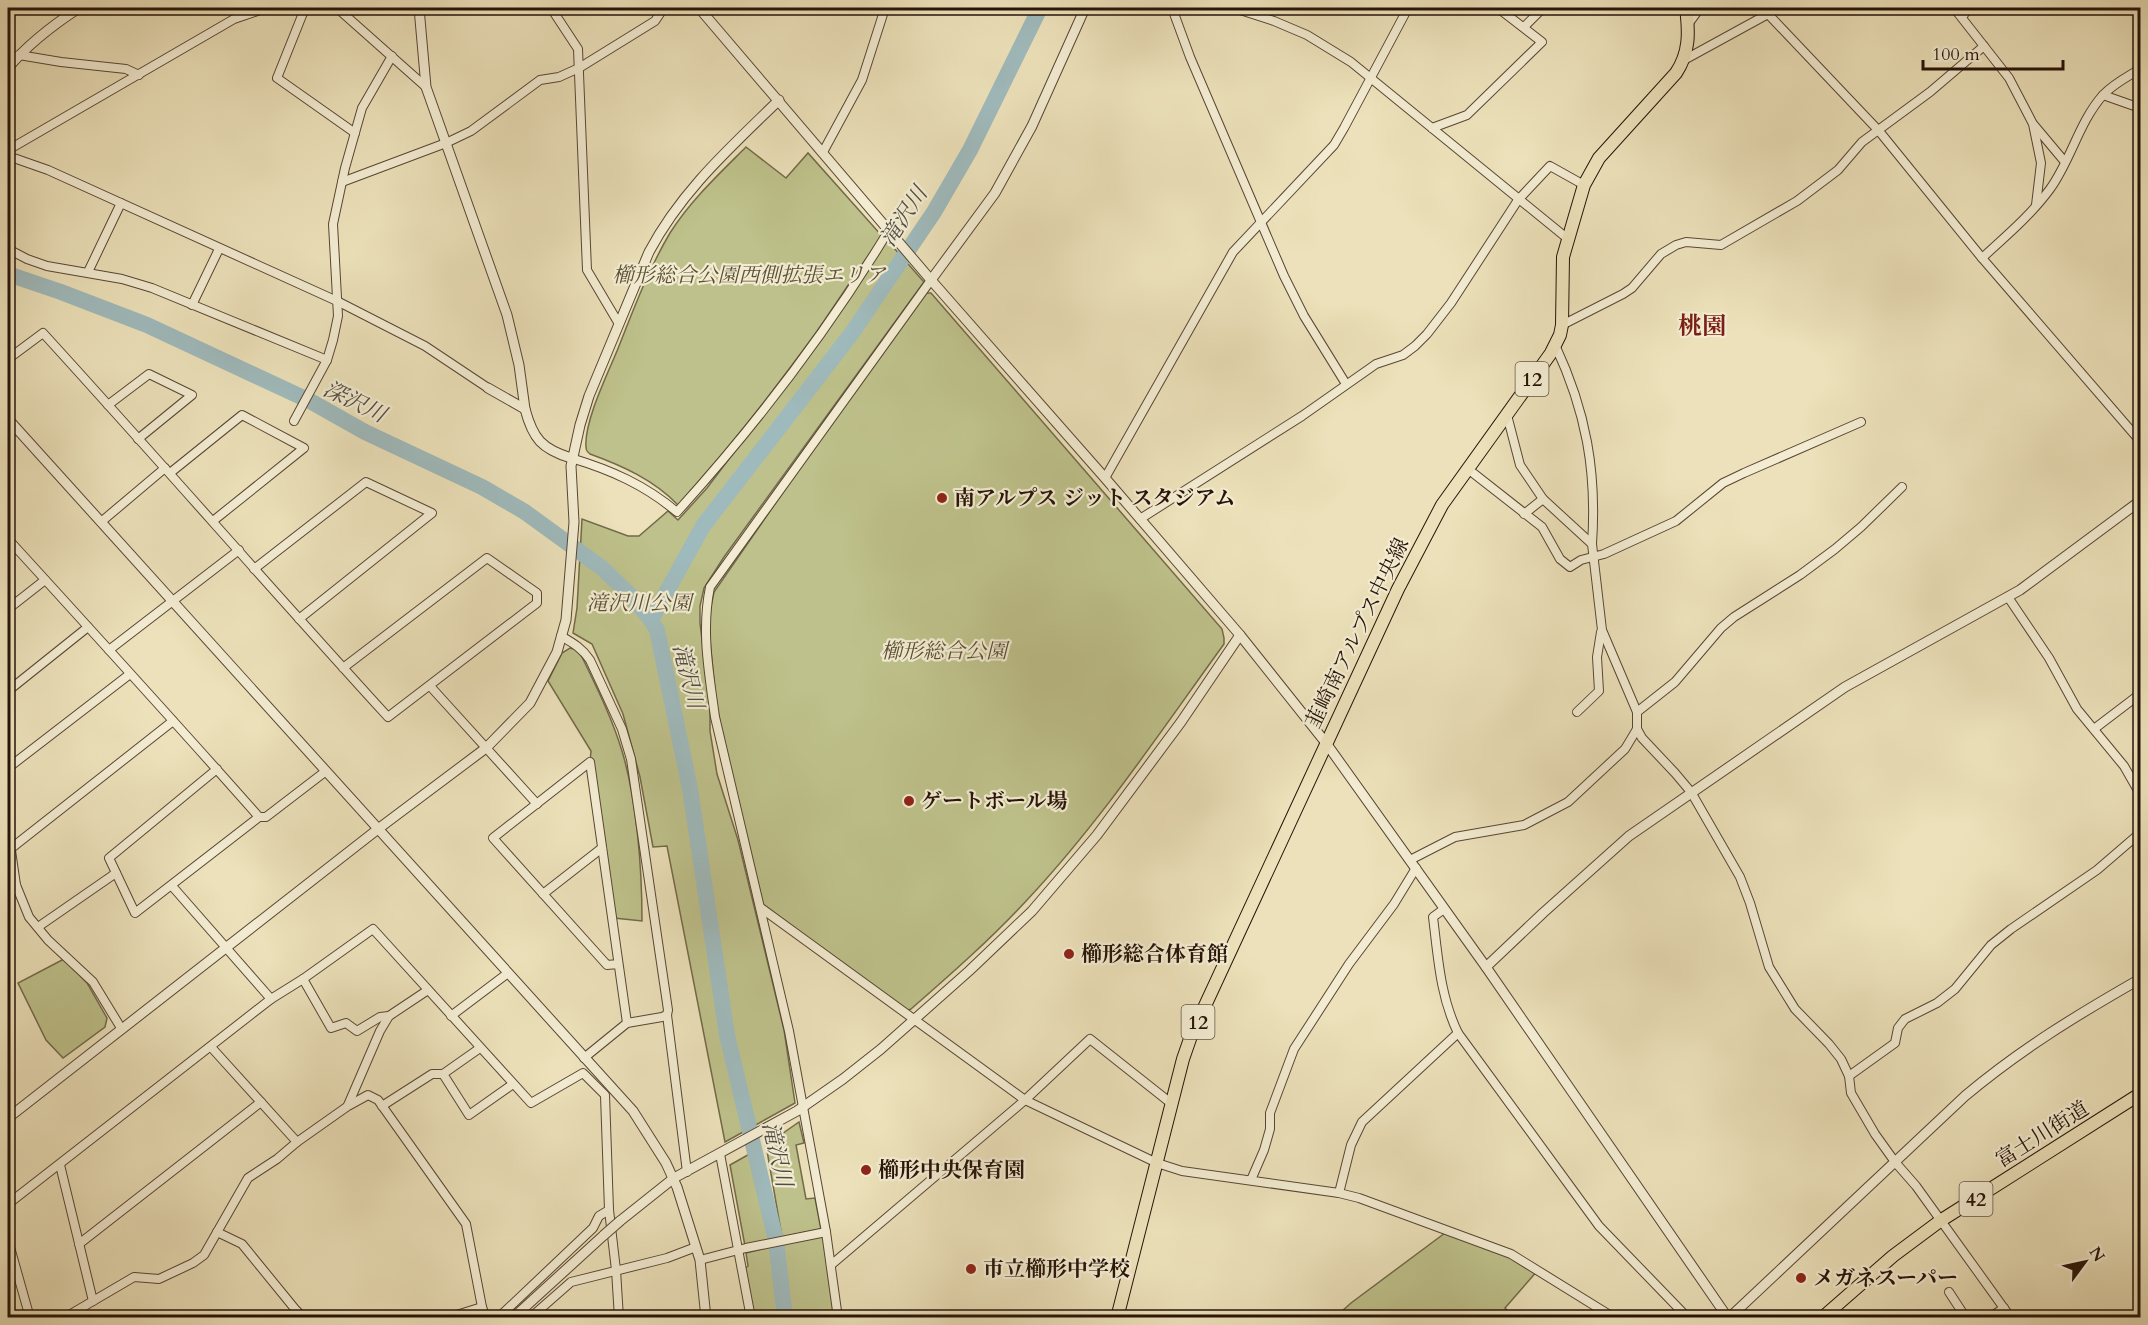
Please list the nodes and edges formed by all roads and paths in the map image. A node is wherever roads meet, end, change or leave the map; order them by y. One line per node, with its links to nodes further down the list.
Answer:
1 (79, 8): 25 (street)
2 (266, 8): 31 (street)
3 (305, 8): 40 (street)
4 (337, 8): 26 (street)
5 (419, 8): 33 (street)
6 (551, 8): 29 (street)
7 (662, 8): 29 (street)
8 (699, 8): 35 (street)
9 (885, 8): 43 (street)
10 (1085, 8): 58 (street)
11 (1172, 8): 51 (street)
12 (1234, 8): 32 (street)
13 (1408, 8): 32 (street)
14 (1498, 8): 23 (street)
15 (1543, 8): 23 (street)
16 (1686, 8): 22 (main road, 韮崎南アルプス中央線 / 12)
17 (1700, 8): 22 (street)
18 (1954, 8): 21 (street)
19 (1969, 8): 21 (street)
20 (1767, 11): 27 (street); 39 (street)
21 (1962, 17): 24 (street)
22 (1688, 24): 27 (main road, 韮崎南アルプス中央線 / 12)
23 (1524, 27): 38 (street)
24 (1984, 46): 37 (street); 39 (street)
25 (19, 55): 28 (street); 31 (street)
26 (392, 56): 33 (street); 40 (street)
27 (1684, 60): 47 (main road, 韮崎南アルプス中央線 / 12)
28 (8, 68)
29 (579, 68): 41 (street); 61 (street)
30 (2140, 69): 34 (street)
31 (140, 75): 42 (street)
32 (1371, 77): 38 (street); 51 (street)
33 (426, 87): 41 (street)
34 (2103, 95): 36 (street); 45 (street)
35 (779, 100): 43 (street); 61 (street)
36 (2140, 108)
37 (2033, 124): 45 (street); 50 (street)
38 (1432, 128): 48 (street)
39 (1879, 131): 56 (street); 62 (street)
40 (355, 133): 46 (street)
41 (446, 143): 46 (street); 69 (street)
42 (8, 150)
43 (823, 152): 52 (street)
44 (8, 156): 49 (street)
45 (2065, 162): 50 (street)
46 (342, 182): 59 (street)
47 (1584, 186): 48 (street); 53 (main road, 韮崎南アルプス中央線 / 12)
48 (1518, 200): 53 (street); 66 (street)
49 (121, 203): 55 (street); 57 (street)
50 (2035, 207): 56 (street)
51 (1261, 221): 66 (street); 79 (street)
52 (890, 232): 58 (street); 76 (street)
53 (1568, 239): 62 (main road, 韮崎南アルプス中央線 / 12)
54 (8, 249): 57 (street)
55 (219, 249): 59 (street); 60 (street)
56 (1982, 258): 75 (street)
57 (88, 272): 60 (street)
58 (929, 278): 79 (street); 132 (street)
59 (337, 301): 65 (street); 67 (street)
60 (192, 305): 65 (street)
61 (619, 324): 76 (street)
62 (1562, 325): 63 (main road, 韮崎南アルプス中央線 / 12)
63 (1555, 345): 70 (main road, 韮崎南アルプス中央線 / 12); 88 (street)
64 (8, 359): 68 (street)
65 (327, 360): 72 (street)
66 (1346, 384): 84 (street)
67 (488, 388): 69 (street)
68 (108, 405): 74 (street); 74 (street)
69 (525, 409): 76 (street)
70 (1507, 415): 77 (main road, 韮崎南アルプス中央線 / 12); 81 (street)
71 (8, 418): 86 (street)
72 (294, 422)
73 (1861, 422): 90 (street)
74 (138, 439): 78 (street)
75 (2140, 441)
76 (571, 458): 100 (street)
77 (1468, 469): 83 (street); 112 (main road, 韮崎南アルプス中央線 / 12)
78 (168, 471): 85 (street); 85 (street); 86 (street)
79 (1105, 478): 84 (street)
80 (1902, 488): 108 (street)
81 (1544, 499): 83 (street); 88 (street)
82 (2140, 501): 93 (street)
83 (1524, 514): 90 (street)
84 (1140, 519): 99 (street)
85 (213, 520): 89 (street)
86 (101, 522): 94 (street)
87 (8, 539): 92 (street)
88 (1592, 544): 90 (street)
89 (239, 550): 91 (street); 94 (street)
90 (1593, 557): 98 (street)
91 (254, 569): 96 (street); 96 (street)
92 (45, 580): 95 (street); 97 (street)
93 (2008, 597): 111 (street); 117 (street)
94 (172, 602): 101 (street); 116 (street)
95 (8, 609)
96 (299, 619): 102 (street)
97 (88, 627): 101 (street); 105 (street)
98 (1602, 630): 107 (street); 108 (street)
99 (1239, 635): 112 (street); 146 (street)
100 (561, 636): 113 (street); 143 (street)
101 (109, 650): 103 (street)
102 (343, 668): 104 (street); 104 (street)
103 (130, 674): 109 (street); 114 (street)
104 (430, 686): 113 (street)
105 (8, 691)
106 (2140, 694): 111 (street)
107 (1577, 712)
108 (1637, 712): 110 (street)
109 (173, 721): 115 (street); 125 (street)
110 (1638, 729): 117 (street); 126 (street)
111 (2094, 729): 118 (street)
112 (1326, 743): 126 (street); 159 (main road, 韮崎南アルプス中央線 / 12)
113 (486, 748): 119 (street); 121 (street)
114 (8, 768)
115 (216, 769): 120 (street); 127 (street)
116 (326, 771): 120 (street); 121 (street)
117 (1691, 792): 137 (street); 154 (street)
118 (2140, 794)
119 (537, 804): 124 (street); 130 (street)
120 (259, 817): 129 (street)
121 (378, 829): 135 (street); 138 (street)
122 (8, 830): 125 (street)
123 (2140, 833): 154 (street)
124 (602, 848): 130 (street); 136 (street)
125 (9, 850): 128 (street)
126 (1413, 864): 133 (street); 171 (street)
127 (116, 873): 129 (street); 134 (street)
128 (16, 885): 131 (street); 134 (street)
129 (171, 886): 135 (street)
130 (543, 894): 136 (street)
131 (8, 897)
132 (761, 908): 146 (street); 162 (street)
133 (1444, 909): 137 (street); 149 (street)
134 (38, 927): 148 (street)
135 (225, 947): 142 (street); 148 (street)
136 (618, 964): 147 (street)
137 (1486, 967): 204 (street)
138 (508, 973): 145 (street); 152 (street)
139 (303, 979): 141 (street); 142 (street); 144 (street)
140 (2140, 979): 166 (street)
141 (428, 990): 144 (street); 145 (street)
142 (271, 999): 150 (street)
143 (667, 1015): 147 (street); 169 (street)
144 (389, 1016): 160 (street)
145 (452, 1016): 151 (street)
146 (914, 1020): 157 (street); 162 (street)
147 (627, 1023): 152 (street)
148 (121, 1028): 163 (street)
149 (1458, 1033): 172 (street); 203 (street)
150 (211, 1047): 158 (street); 168 (street)
151 (480, 1048): 153 (street); 155 (street)
152 (584, 1058): 170 (street)
153 (442, 1074): 155 (street); 161 (street)
154 (1849, 1076): 166 (street)
155 (513, 1084): 174 (street)
156 (2140, 1094): 175 (main road, 富士川街道 / 42)
157 (1025, 1100): 159 (street); 167 (street); 183 (street)
158 (261, 1102): 164 (street); 179 (street)
159 (1172, 1104): 167 (main road, 韮崎南アルプス中央線 / 12)
160 (348, 1106): 161 (street); 164 (street)
161 (382, 1106): 187 (street)
162 (800, 1109): 165 (street); 177 (street)
163 (8, 1118)
164 (297, 1142): 176 (street)
165 (723, 1153): 169 (street); 181 (street)
166 (1895, 1162): 175 (street); 204 (street)
167 (1157, 1163): 171 (street); 201 (main road, 韮崎南アルプス中央線 / 12)
168 (60, 1165): 173 (street); 179 (street)
169 (687, 1172): 170 (street)
170 (674, 1178): 180 (street); 195 (street, bridge)
171 (1251, 1180): 172 (street)
172 (1339, 1193): 202 (street)
173 (8, 1204)
174 (609, 1210): 184 (street); 194 (street)
175 (1940, 1221): 188 (street); 205 (main road, 富士川街道 / 42)
176 (217, 1232): 186 (street); 191 (street)
177 (826, 1232): 181 (street); 183 (street)
178 (8, 1240): 189 (street)
179 (79, 1244): 186 (street)
180 (696, 1247): 182 (street); 184 (street)
181 (742, 1249): 182 (street); 199 (street)
182 (700, 1260): 198 (street)
183 (831, 1265): 200 (street)
184 (616, 1270): 196 (street); 197 (street)
185 (1949, 1292): 206 (street)
186 (93, 1301): 190 (street)
187 (482, 1307): 192 (street); 193 (street)
188 (2004, 1308): 207 (street); 208 (street)
189 (30, 1317)
190 (64, 1317)
191 (304, 1317)
192 (447, 1317)
193 (486, 1317)
194 (498, 1317)
195 (513, 1317)
196 (530, 1317)
197 (619, 1317)
198 (706, 1317)
199 (752, 1317)
200 (838, 1317)
201 (1117, 1317)
202 (1616, 1317)
203 (1688, 1317)
204 (1729, 1317)
205 (1822, 1317)
206 (1966, 1317)
207 (1989, 1317)
208 (2011, 1317)

